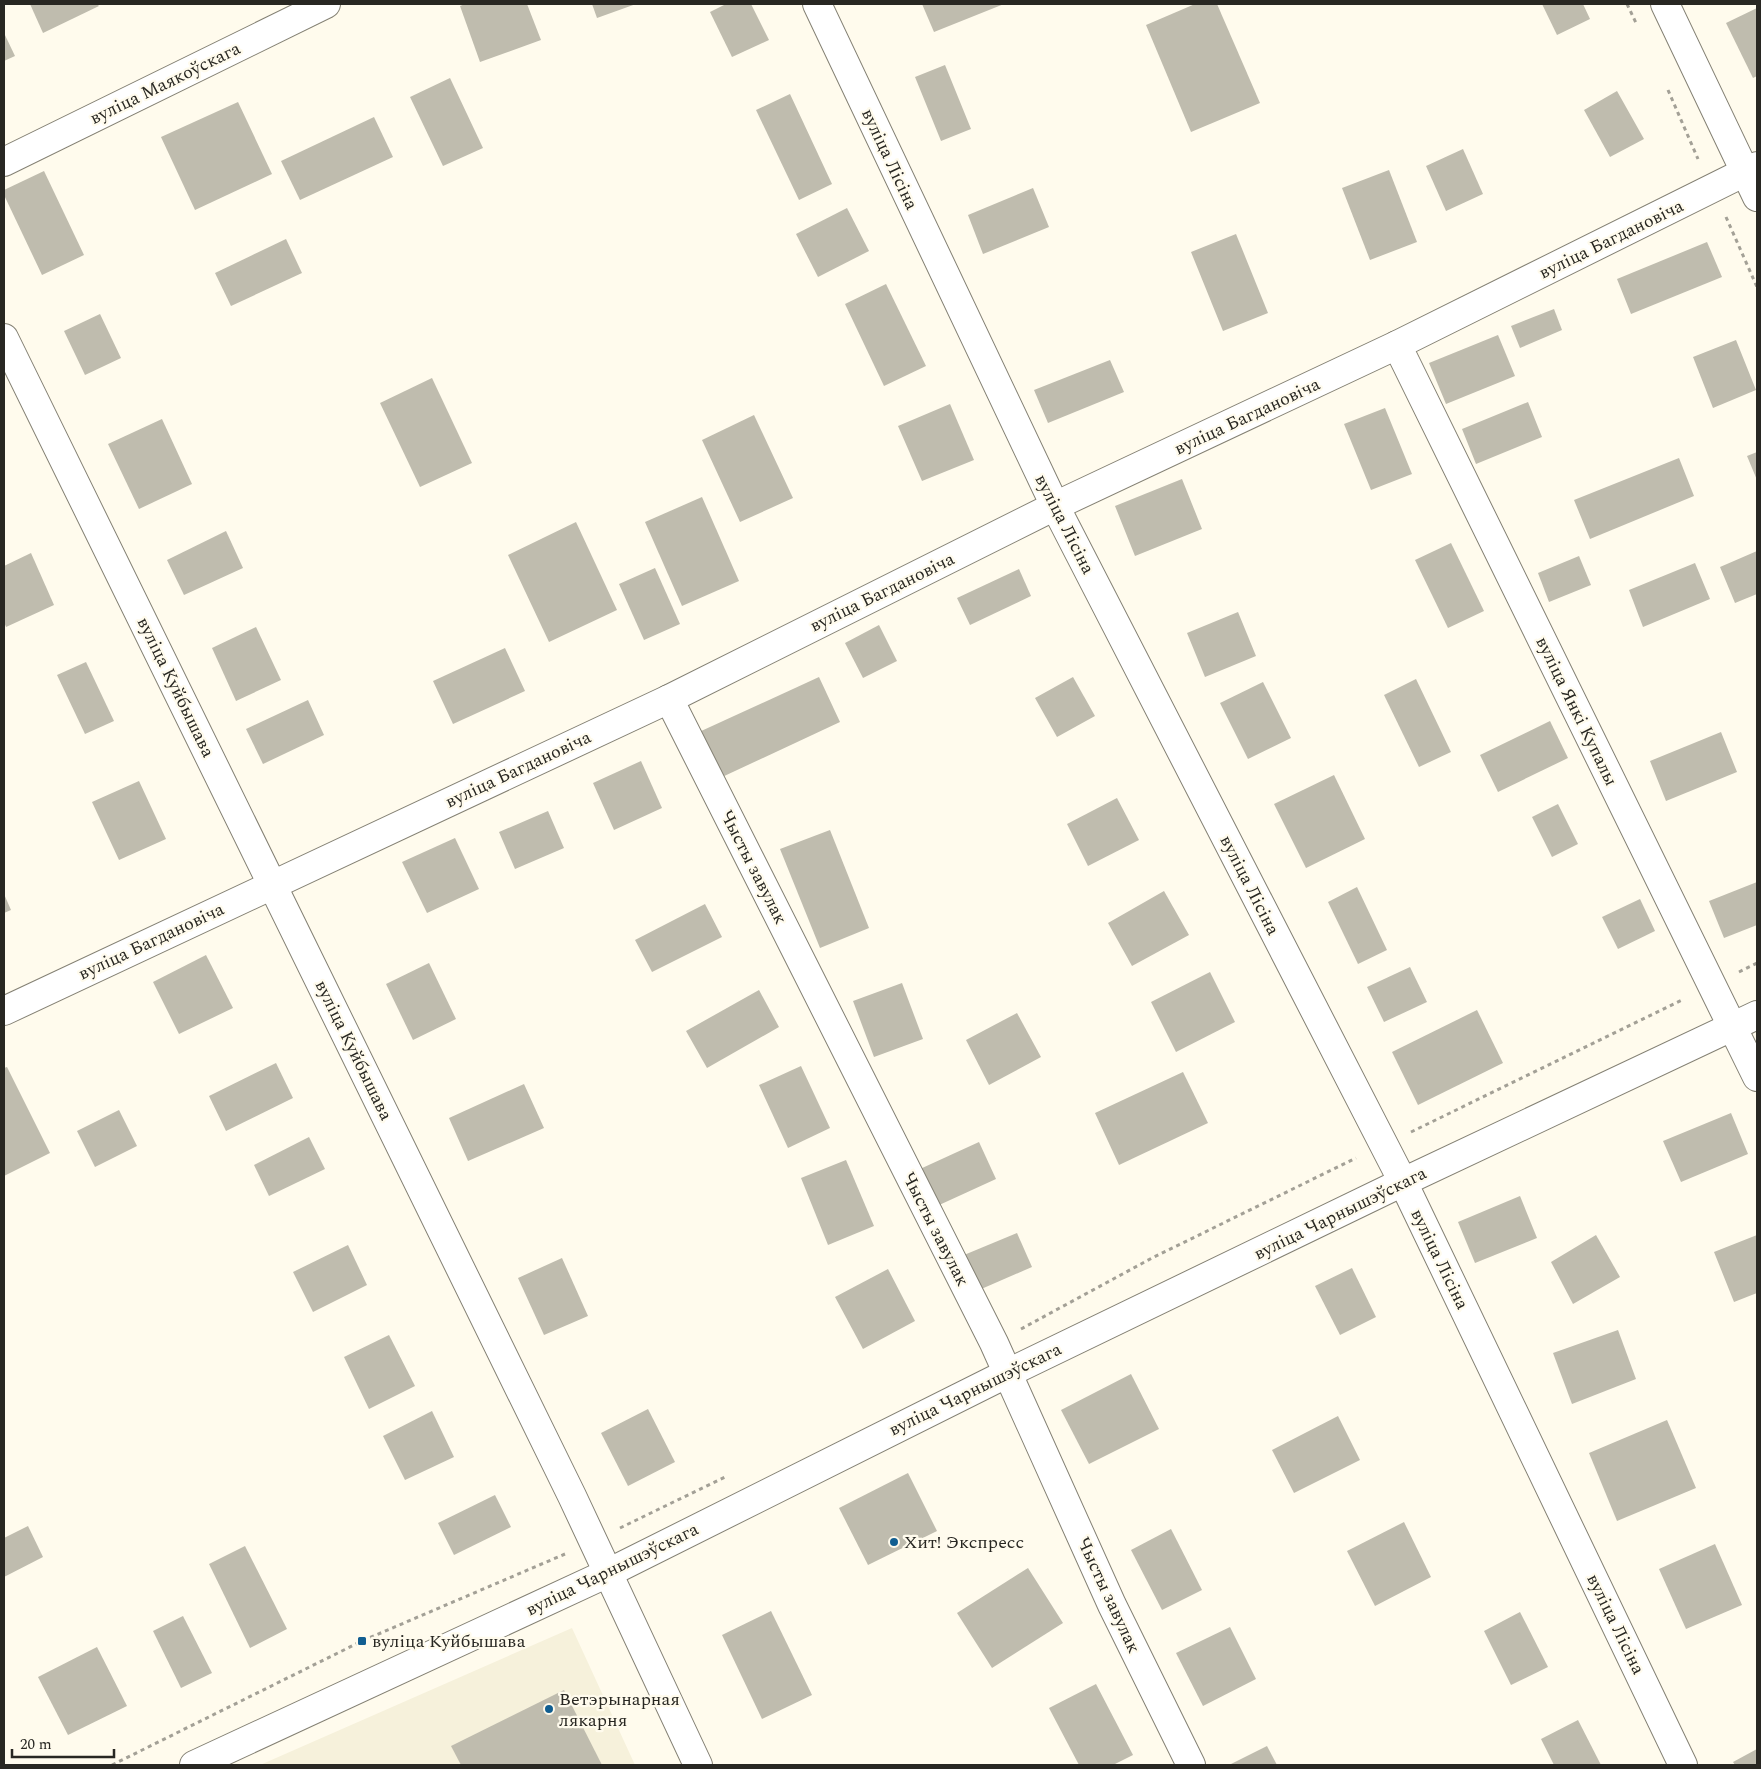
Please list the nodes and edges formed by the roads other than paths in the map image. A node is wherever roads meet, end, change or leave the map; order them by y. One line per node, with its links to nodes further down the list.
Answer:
1 (326, 4): 4 (street, вуліца Маякоўскага)
2 (817, 4): 9 (street, вуліца Лісіна)
3 (1665, 4): 5 (street)
4 (4, 162)
5 (1751, 169): 6 (street); 8 (street, вуліца Багдановіча)
6 (1757, 197)
7 (4, 338): 11 (street, вуліца Куйбышава)
8 (1397, 345): 9 (street, вуліца Багдановіча); 14 (street, вуліца Янкі Купалы)
9 (1055, 506): 10 (street, вуліца Багдановіча); 16 (street, вуліца Лісіна)
10 (669, 699): 11 (street, вуліца Багдановіча); 17 (street, Чысты завулак)
11 (273, 884): 12 (street, вуліца Багдановіча); 18 (street, вуліца Куйбышава)
12 (4, 1011)
13 (1757, 1014): 14 (street, вуліца Чарнышэўскага)
14 (1733, 1026): 15 (street, вуліца Янкі Купалы); 16 (street, вуліца Чарнышэўскага)
15 (1757, 1077)
16 (1403, 1182): 17 (street, вуліца Чарнышэўскага); 22 (street, вуліца Лісіна)
17 (1008, 1373): 18 (street, вуліца Чарнышэўскага); 21 (street, Чысты завулак)
18 (608, 1573): 19 (street, вуліца Чарнышэўскага); 20 (street, вуліца Куйбышава)
19 (194, 1765)
20 (698, 1765)
21 (1190, 1765)
22 (1683, 1765)

